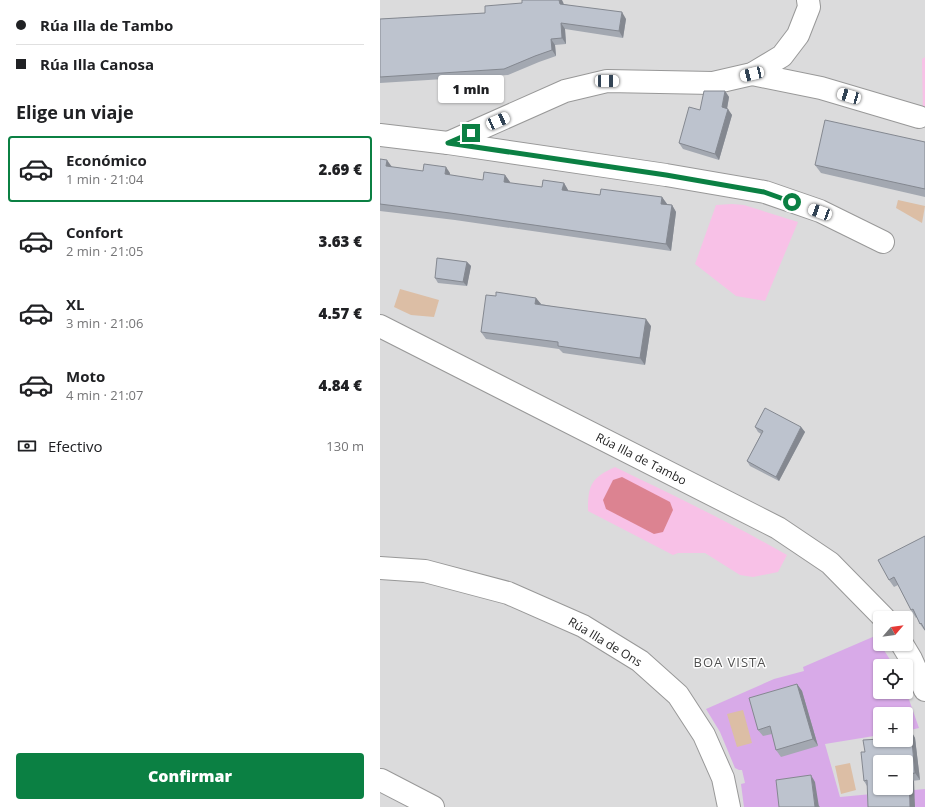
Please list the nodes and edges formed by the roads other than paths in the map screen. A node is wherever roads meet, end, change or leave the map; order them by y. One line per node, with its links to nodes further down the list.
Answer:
1 (808, 0): 2 (street)
2 (752, 74): 3 (street); 5 (street)
3 (919, 117)
4 (380, 135): 5 (street)
5 (448, 143): 6 (street)
6 (883, 242)
7 (380, 326): 9 (street, Rúa Illa de Tambo)
8 (380, 568): 14 (street, Rúa Illa de Ons)
9 (877, 611)
10 (906, 651): 11 (street)
11 (925, 690)
12 (381, 780): 13 (street)
13 (423, 805)
14 (729, 807)

